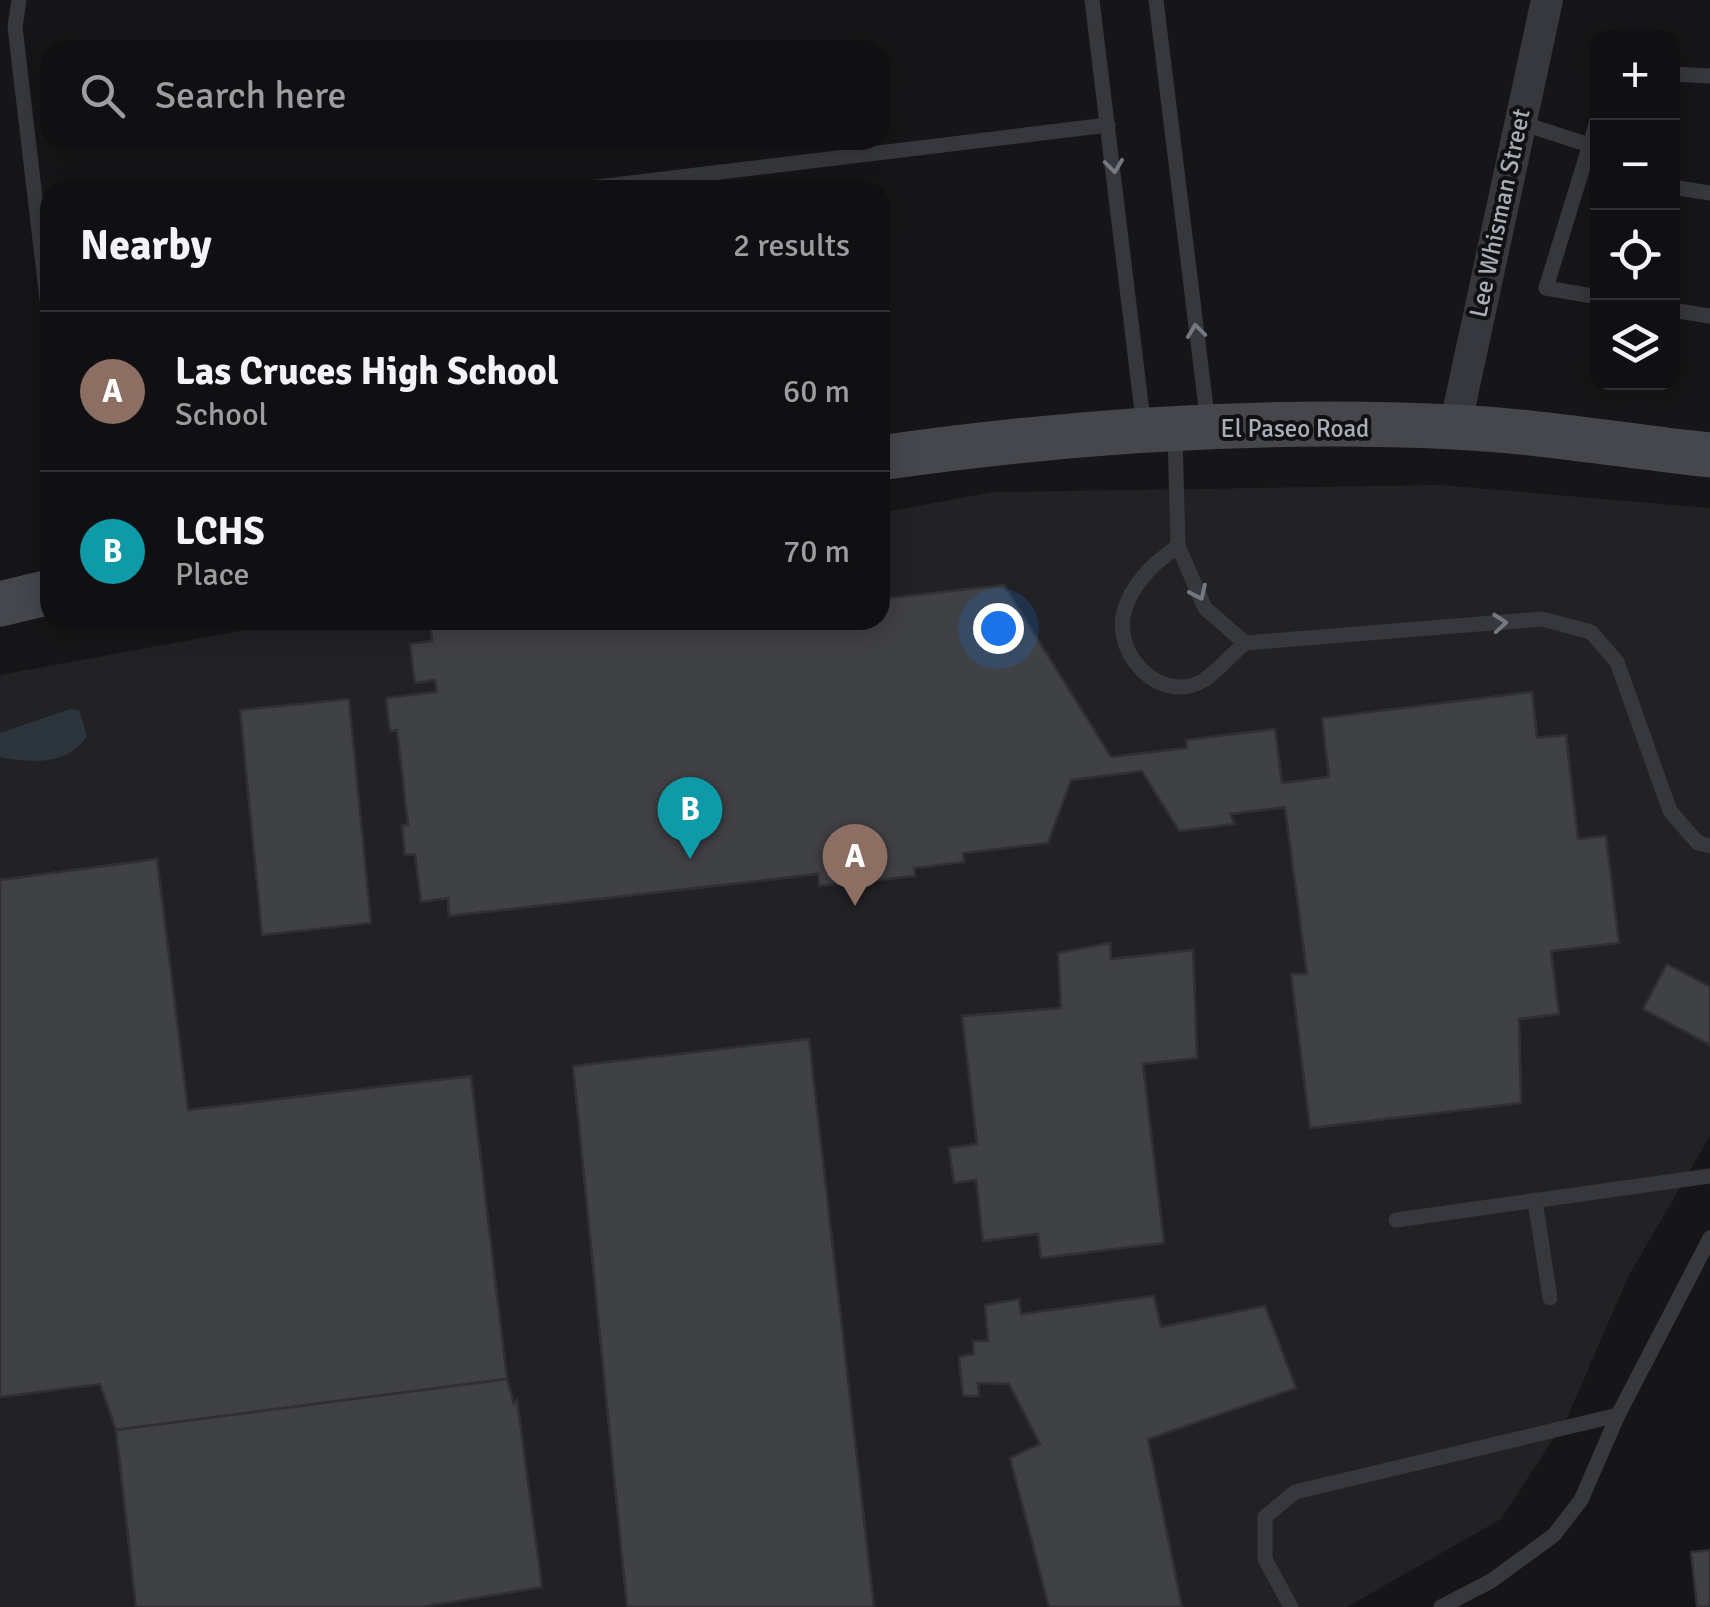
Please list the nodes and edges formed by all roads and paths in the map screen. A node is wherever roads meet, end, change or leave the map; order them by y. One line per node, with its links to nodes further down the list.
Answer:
1 (19, 0): 15 (lane)
2 (1092, 0): 9 (lane)
3 (1156, 0): 20 (lane, one-way to 3)
4 (1547, 0): 8 (street, Lee Whisman Street)
5 (1680, 74): 6 (lane)
6 (1710, 76)
7 (1597, 120): 10 (lane)
8 (1518, 122): 10 (lane); 19 (street, Lee Whisman Street)
9 (1108, 125): 12 (lane); 20 (lane, one-way to 20)
10 (1589, 145): 11 (lane)
11 (1589, 175): 16 (lane)
12 (655, 180)
13 (1680, 189): 14 (lane)
14 (1710, 193)
15 (40, 208)
16 (1590, 296)
17 (1680, 311): 18 (lane)
18 (1710, 316)
19 (1455, 427): 20 (main road, El Paseo Road); 21 (main road, El Paseo Road)
20 (1176, 430): 22 (main road, El Paseo Road); 23 (lane)
21 (1710, 455)
22 (890, 457)
23 (1178, 546): 26 (lane, one-way to 26); 26 (lane)
24 (40, 594): 25 (main road)
25 (0, 604)
26 (1245, 642): 27 (lane, one-way to 27)
27 (1710, 846)
28 (1710, 1176): 29 (lane)
29 (1535, 1200): 30 (lane); 32 (lane)
30 (1396, 1220)
31 (1710, 1238): 33 (lane)
32 (1550, 1298)
33 (1618, 1415): 34 (lane); 35 (lane)
34 (1292, 1607)
35 (1441, 1607)

